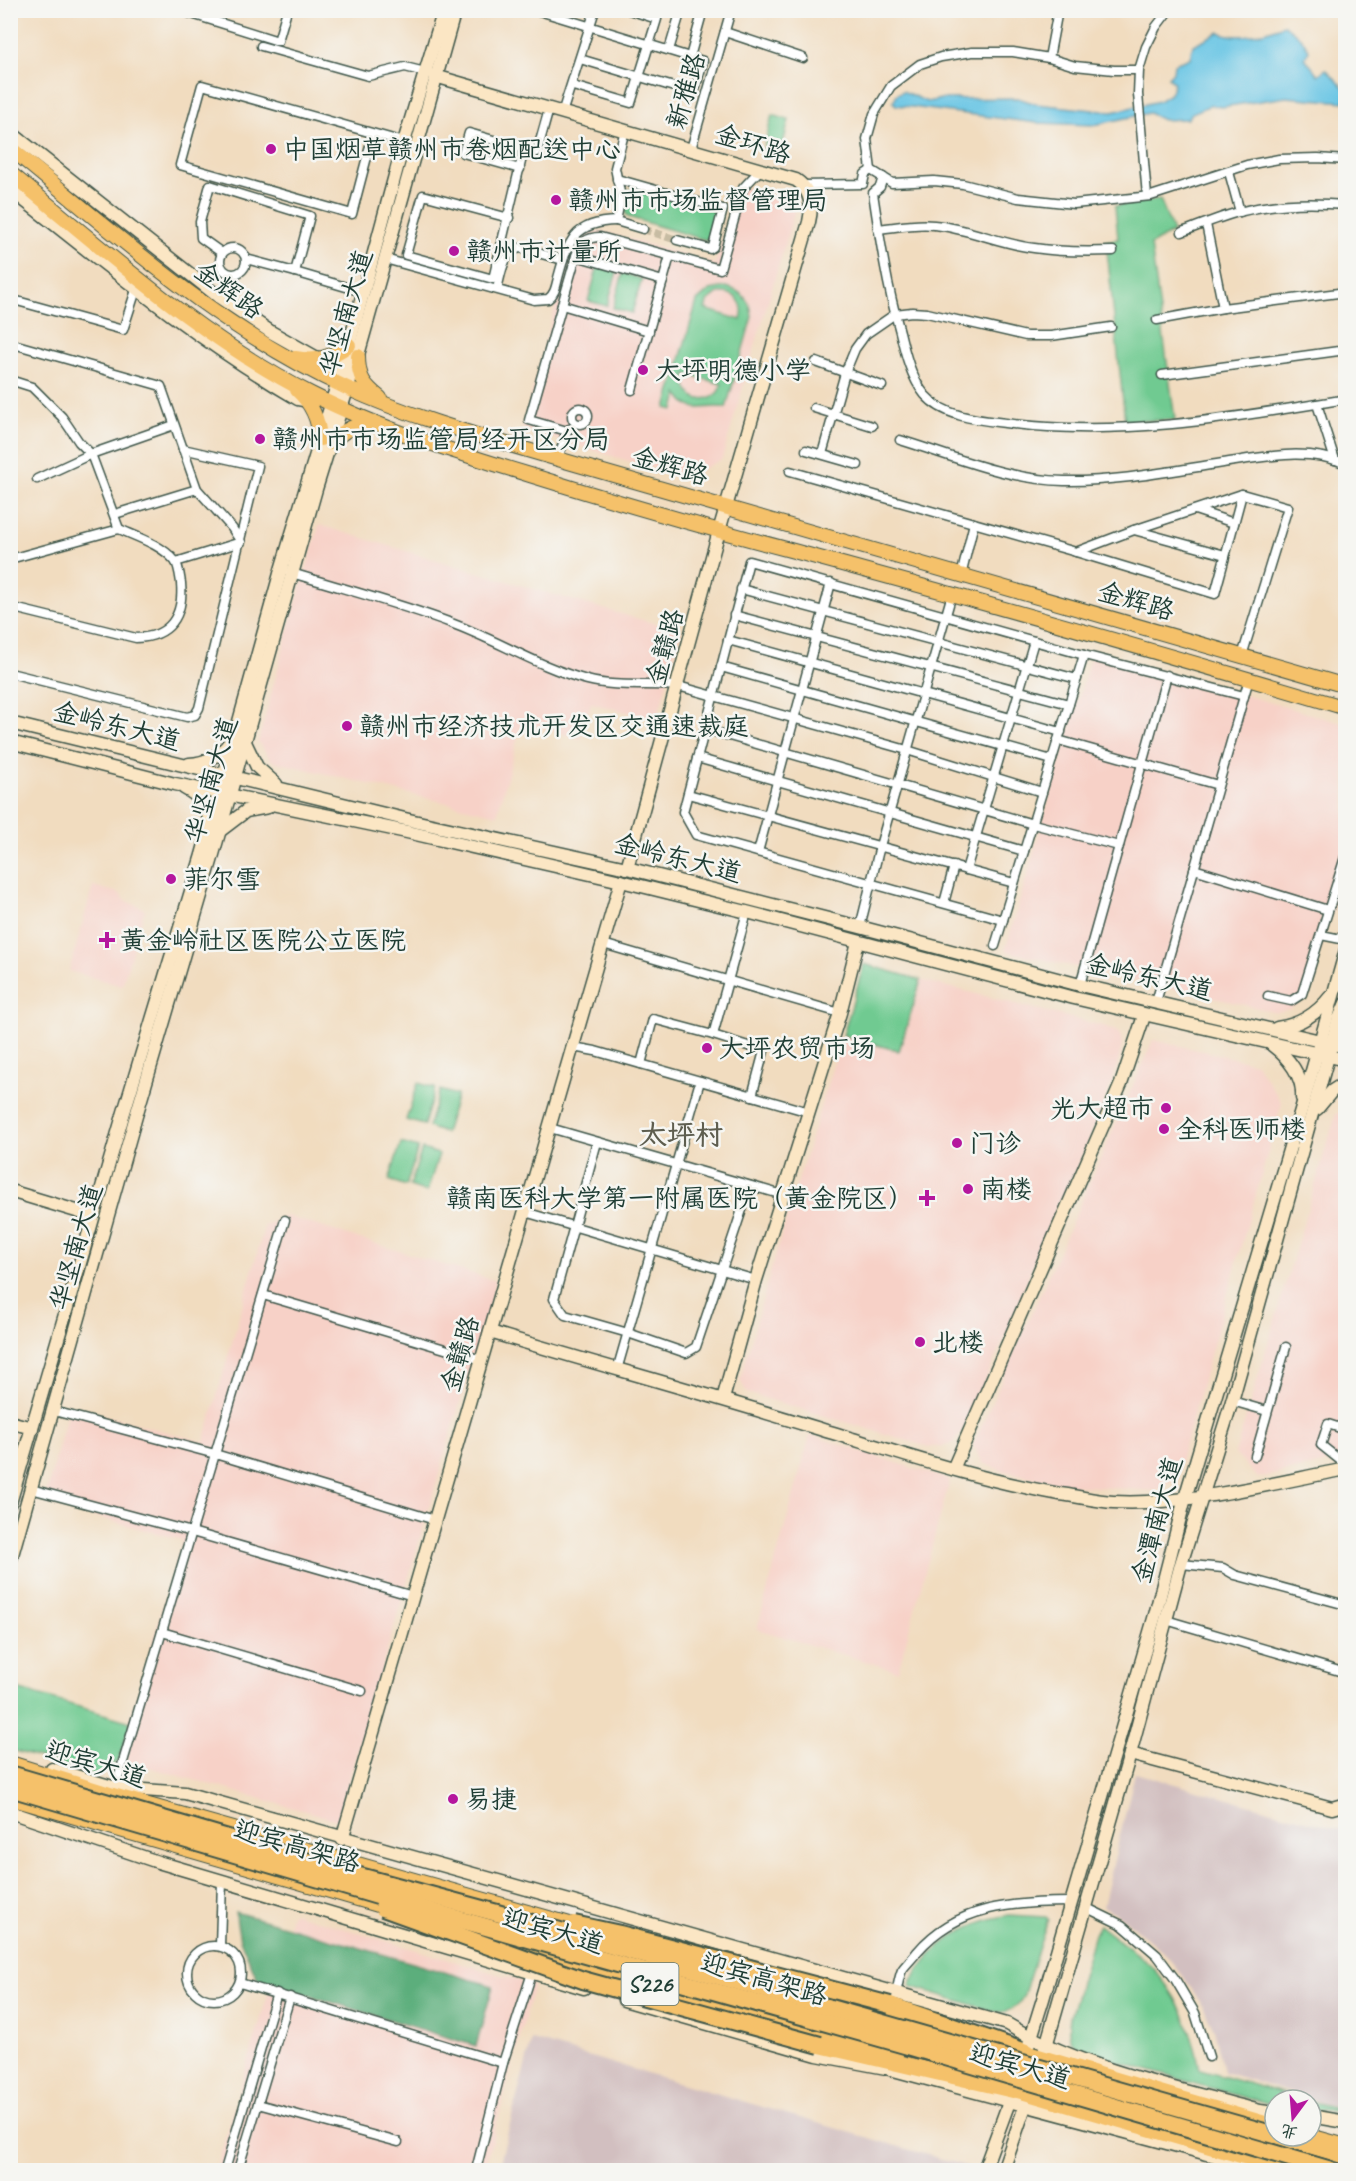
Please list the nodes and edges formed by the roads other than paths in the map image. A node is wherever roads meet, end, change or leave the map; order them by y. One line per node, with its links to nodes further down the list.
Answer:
1 (287, 10): 14 (street)
2 (444, 10): 25 (main road, 华坚南大道)
3 (454, 10): 25 (main road, 华坚南大道)
4 (536, 10): 15 (street)
5 (595, 10): 15 (street)
6 (629, 10): 17 (street)
7 (681, 10): 19 (street)
8 (704, 10): 20 (street)
9 (731, 10): 16 (street, 新雅路)
10 (935, 10): 11 (street)
11 (950, 10)
12 (1058, 10): 22 (street)
13 (1169, 10): 24 (street)
14 (182, 11)
15 (590, 27): 17 (street); 23 (street)
16 (725, 32): 21 (street); 36 (street, 新雅路)
17 (649, 44): 19 (street); 26 (street)
18 (261, 46): 25 (street)
19 (669, 50): 20 (street)
20 (690, 57): 26 (street)
21 (804, 58)
22 (1049, 58): 24 (street); 40 (street)
23 (580, 59): 26 (street); 27 (street)
24 (1139, 70): 49 (street)
25 (430, 74): 28 (main road, 金环路); 33 (main road, 华坚南大道); 64 (main road, 华坚南大道)
26 (639, 77): 27 (street)
27 (573, 86): 29 (street)
28 (549, 109): 29 (main road, 金环路); 35 (street)
29 (562, 113): 30 (main road, 金环路)
30 (625, 130): 36 (main road, 金环路); 44 (street)
31 (10, 132): 83 (main road)
32 (373, 134): 32 (street); 33 (street)
33 (405, 142): 70 (main road, 华坚南大道)
34 (10, 148): 82 (main road, 金辉路)
35 (524, 149): 38 (street); 38 (street)
36 (692, 149): 39 (main road, 金环路)
37 (1346, 160): 41 (street)
38 (520, 169): 52 (street)
39 (761, 170): 46 (main road, 金环路); 62 (street)
40 (871, 170): 43 (street); 45 (street)
41 (1229, 172): 49 (street); 51 (street)
42 (10, 173): 88 (main road, 金辉路)
43 (883, 177): 48 (street); 49 (street)
44 (617, 179): 53 (street); 58 (street)
45 (863, 184): 46 (street); 48 (street)
46 (804, 185): 118 (main road, 金环路)
47 (10, 189): 68 (main road)
48 (873, 193): 56 (street)
49 (1147, 196)
50 (1346, 205): 51 (street)
51 (1240, 212): 54 (street)
52 (509, 218): 52 (street)
53 (616, 221): 55 (street); 65 (street)
54 (1206, 224): 57 (street); 74 (street)
55 (643, 229)
56 (878, 229): 59 (street); 75 (street)
57 (1182, 232)
58 (677, 240)
59 (1113, 251)
60 (222, 253): 63 (street); 63 (street); 66 (street)
61 (576, 256): 62 (street); 67 (street); 73 (street)
62 (670, 256): 67 (street)
63 (246, 259): 66 (street)
64 (385, 259): 69 (street); 81 (main road, 华坚南大道)
65 (563, 260): 69 (street); 69 (street)
66 (295, 272): 70 (street)
67 (663, 281): 78 (street)
68 (136, 290): 72 (street); 93 (main road)
69 (497, 290)
70 (363, 292): 81 (main road, 华坚南大道)
71 (1346, 292): 74 (street)
72 (10, 299)
73 (562, 304): 78 (street); 103 (street)
74 (1223, 308): 76 (street)
75 (895, 314): 77 (street); 85 (street); 94 (street)
76 (1156, 320)
77 (1112, 327)
78 (649, 331): 91 (street)
79 (10, 343): 100 (street)
80 (1346, 350): 86 (street)
81 (353, 351): 83 (main road); 89 (main road, 华坚南大道); 96 (main road)
82 (286, 357): 83 (main road); 89 (main road, 金辉路)
83 (321, 359): 89 (main road)
84 (816, 362): 85 (street)
85 (845, 373): 90 (street); 98 (street)
86 (1162, 375)
87 (10, 380): 108 (street)
88 (287, 381): 93 (main road); 95 (main road, 金辉路)
89 (342, 386): 95 (main road, 华坚南大道); 96 (main road, 金辉路)
90 (882, 386)
91 (632, 390)
92 (1346, 399): 94 (street)
93 (307, 401): 95 (main road); 104 (main road)
94 (1317, 404): 111 (street)
95 (336, 406): 101 (main road, 金辉路); 104 (main road, 华坚南大道)
96 (392, 407): 110 (main road, 金辉路)
97 (813, 408): 98 (street)
98 (833, 415): 102 (street); 109 (street)
99 (577, 424): 103 (street)
100 (174, 425): 106 (street); 108 (street)
101 (384, 425): 104 (main road); 125 (main road, 金辉路)
102 (872, 426)
103 (567, 431): 110 (street)
104 (326, 440): 131 (main road, 华坚南大道)
105 (900, 440): 111 (street)
106 (183, 449): 116 (street); 126 (street)
107 (806, 450): 109 (street)
108 (91, 454): 115 (street); 120 (street)
109 (822, 454): 113 (street)
110 (558, 459): 118 (main road, 金辉路)
111 (1335, 460): 112 (street)
112 (1346, 464)
113 (858, 465)
114 (790, 471): 122 (street)
115 (37, 479)
116 (197, 489): 120 (street); 126 (street)
117 (1242, 494): 119 (street); 121 (street); 145 (street)
118 (727, 507): 125 (main road, 金赣路); 132 (main road, 金辉路)
119 (1194, 510): 121 (street); 124 (street)
120 (115, 514): 123 (street)
121 (1234, 523): 128 (street)
122 (974, 524): 127 (street); 132 (street)
123 (119, 528): 129 (street); 130 (street)
124 (1134, 530): 127 (street); 128 (street)
125 (719, 531): 135 (main road, 金辉路); 154 (main road, 金赣路)
126 (241, 543): 130 (street); 150 (street)
127 (1076, 552): 128 (street)
128 (1225, 555)
129 (10, 559)
130 (176, 562): 136 (street)
131 (287, 572): 154 (street); 169 (main road, 华坚南大道)
132 (961, 576): 145 (main road, 金辉路)
133 (831, 583): 134 (street); 137 (street); 139 (street)
134 (741, 589): 137 (street); 138 (street)
135 (952, 594): 139 (street); 153 (main road, 金辉路)
136 (10, 607)
137 (824, 611): 140 (street); 142 (street)
138 (734, 615): 140 (street); 141 (street)
139 (945, 615): 142 (street); 143 (street)
140 (816, 637): 146 (street); 149 (street)
141 (728, 640): 146 (street); 148 (street)
142 (937, 641): 147 (street); 149 (street)
143 (1034, 641): 144 (street); 147 (street)
144 (1084, 655): 151 (street); 152 (street)
145 (1242, 656): 155 (main road, 金辉路)
146 (810, 663): 156 (street); 158 (street)
147 (1027, 665): 152 (street); 157 (street)
148 (721, 667): 156 (street); 159 (street)
149 (930, 667): 157 (street); 158 (street)
150 (10, 673)
151 (1167, 675): 160 (street); 176 (street)
152 (1077, 679): 161 (street)
153 (1249, 679): 160 (street); 162 (main road, 金辉路)
154 (678, 686): 159 (street); 202 (main road, 金赣路)
155 (1346, 686)
156 (802, 690): 164 (street); 165 (street)
157 (1019, 691): 161 (street); 163 (street)
158 (923, 694): 163 (street); 165 (street)
159 (713, 696): 164 (street); 167 (street)
160 (1244, 696): 183 (street)
161 (1069, 704): 168 (street)
162 (1346, 708)
163 (1011, 718): 168 (street); 171 (street)
164 (794, 719): 172 (street); 173 (street)
165 (915, 721): 171 (street); 172 (street)
166 (10, 723): 177 (main road, 金岭东大道)
167 (705, 729): 173 (street); 174 (street)
168 (1059, 736): 175 (street); 176 (street)
169 (239, 741): 177 (main road); 178 (main road, 华坚南大道); 184 (main road)
170 (10, 742): 181 (main road, 金岭东大道)
171 (1003, 746): 175 (street); 179 (street)
172 (907, 750): 179 (street); 182 (street)
173 (785, 752): 180 (street); 182 (street)
174 (697, 758): 180 (street); 187 (street)
175 (1052, 760): 185 (street)
176 (1142, 764): 183 (street); 197 (street)
177 (180, 765): 178 (main road, 金岭东大道)
178 (229, 776): 184 (main road, 金岭东大道); 186 (main road, 华坚南大道)
179 (994, 776): 185 (street); 189 (street)
180 (777, 781): 190 (street); 191 (street)
181 (175, 784): 186 (main road, 金岭东大道); 194 (main road)
182 (897, 785): 189 (street); 190 (street)
183 (1218, 785): 203 (street)
184 (284, 790): 193 (main road, 金岭东大道)
185 (1042, 792): 192 (street)
186 (224, 794): 188 (main road, 金岭东大道); 194 (main road, 华坚南大道)
187 (688, 794): 191 (street); 199 (street)
188 (280, 806): 193 (main road, 金岭东大道); 194 (main road)
189 (984, 810): 192 (street); 195 (street)
190 (890, 813): 195 (street); 196 (street)
191 (768, 816): 196 (street); 199 (street)
192 (1033, 824): 197 (street); 198 (street)
193 (408, 826): 202 (main road, 金岭东大道); 205 (main road, 金岭东大道)
194 (215, 830): 251 (main road, 华坚南大道); 266 (main road, 华坚南大道)
195 (976, 837): 198 (street); 204 (street)
196 (880, 846): 201 (street); 206 (street)
197 (1119, 846): 220 (street)
198 (1024, 851): 207 (street)
199 (758, 852): 206 (street)
200 (1346, 854): 209 (street)
201 (954, 866): 204 (street); 208 (street)
202 (627, 868): 212 (main road, 金岭东大道)
203 (1194, 869): 209 (street); 223 (street)
204 (966, 870): 207 (street)
205 (621, 882): 210 (main road, 金岭东大道); 216 (main road, 金赣路)
206 (870, 883): 208 (street); 212 (street)
207 (1014, 883): 211 (street)
208 (944, 903): 211 (street)
209 (1328, 910): 213 (street)
210 (747, 912): 215 (main road, 金岭东大道); 219 (street)
211 (1003, 920): 217 (street)
212 (860, 927): 220 (main road, 金岭东大道)
213 (1321, 935): 214 (street); 222 (street)
214 (1346, 940)
215 (858, 942): 225 (main road); 227 (main road, 金岭东大道)
216 (603, 944): 219 (street); 233 (main road, 金赣路)
217 (995, 946)
218 (1346, 950): 221 (main road, 金潭南大道)
219 (729, 980): 225 (street); 230 (street)
220 (1080, 985): 223 (main road, 金岭东大道)
221 (1335, 988): 229 (main road); 232 (main road, 金潭南大道)
222 (1268, 996)
223 (1156, 1002): 226 (main road, 金岭东大道)
224 (1345, 1008): 232 (main road, 金潭南大道)
225 (840, 1013): 242 (main road)
226 (1204, 1013): 228 (main road); 229 (main road, 金岭东大道)
227 (1144, 1016): 228 (main road, 金岭东大道); 273 (main road)
228 (1201, 1027): 231 (main road, 金岭东大道)
229 (1274, 1029): 232 (main road, 金岭东大道)
230 (713, 1035): 237 (street); 240 (street)
231 (1266, 1041): 235 (main road, 金岭东大道); 241 (main road)
232 (1327, 1042): 234 (main road, 金岭东大道); 235 (main road, 金潭南大道)
233 (573, 1047): 237 (street); 244 (main road, 金赣路)
234 (1346, 1047)
235 (1323, 1055): 236 (main road, 金岭东大道); 241 (main road, 金潭南大道); 243 (main road, 金潭南大道)
236 (1346, 1060)
237 (641, 1064): 238 (street)
238 (700, 1081): 240 (street); 246 (street)
239 (1346, 1082): 243 (main road)
240 (752, 1096): 242 (street)
241 (1301, 1110): 276 (main road, 金潭南大道)
242 (809, 1112): 249 (main road)
243 (1314, 1115): 264 (main road, 金潭南大道)
244 (550, 1128): 245 (street); 250 (main road, 金赣路)
245 (597, 1142): 246 (street); 253 (street)
246 (676, 1165): 247 (street); 254 (street)
247 (750, 1186): 249 (street); 255 (street)
248 (10, 1191): 251 (main road)
249 (783, 1195): 256 (main road)
250 (525, 1212): 253 (street); 258 (main road, 金赣路)
251 (93, 1216): 268 (main road, 华坚南大道)
252 (285, 1220): 257 (street)
253 (574, 1227): 254 (street); 259 (street)
254 (652, 1249): 255 (street); 259 (street)
255 (723, 1270): 256 (street); 259 (street)
256 (756, 1280): 263 (main road)
257 (262, 1295): 261 (street); 270 (street)
258 (490, 1332): 261 (main road, 金赣路); 262 (main road)
259 (628, 1333): 262 (street)
260 (1286, 1347): 265 (street)
261 (482, 1360): 278 (main road, 金赣路)
262 (617, 1370): 263 (main road)
263 (723, 1400): 273 (main road)
264 (1232, 1401): 265 (street); 275 (main road, 金潭南大道)
265 (1267, 1411): 271 (street)
266 (54, 1412): 270 (street); 274 (main road, 华坚南大道)
267 (10, 1422): 268 (main road)
268 (32, 1428): 277 (main road, 华坚南大道)
269 (1346, 1430): 272 (street)
270 (215, 1454): 278 (street); 279 (street)
271 (1254, 1456)
272 (1346, 1467): 275 (main road)
273 (953, 1469): 276 (main road)
274 (31, 1489): 279 (street); 280 (main road, 华坚南大道)
275 (1203, 1496): 276 (main road); 281 (main road, 金潭南大道)
276 (1185, 1498): 301 (main road, 金潭南大道)
277 (10, 1503)
278 (435, 1521): 282 (main road, 金赣路)
279 (192, 1532): 282 (street); 285 (street)
280 (10, 1562)
281 (1181, 1564): 283 (street); 284 (main road, 金潭南大道)
282 (413, 1596): 298 (main road, 金赣路)
283 (1346, 1605)
284 (1166, 1620): 286 (street); 288 (main road, 金潭南大道)
285 (162, 1632): 287 (street); 293 (street)
286 (1346, 1673)
287 (362, 1691)
288 (1130, 1754): 295 (main road); 302 (main road, 金潭南大道)
289 (10, 1756): 293 (main road)
290 (10, 1763): 293 (main road, 迎宾大道 / S226)
291 (10, 1774): 299 (highway, 迎宾高架路, bridge)
292 (10, 1788): 297 (highway, 迎宾高架路, bridge)
293 (114, 1792): 298 (main road); 309 (main road, 迎宾大道 / S226)
294 (10, 1798): 313 (main road, 迎宾大道 / S226)
295 (1346, 1804)
296 (10, 1812): 300 (main road)
297 (172, 1836): 313 (highway, bridge); 332 (highway, 迎宾高架路, bridge)
298 (342, 1839): 308 (main road)
299 (337, 1869): 308 (highway, bridge); 319 (highway, 迎宾高架路, bridge)
300 (222, 1881): 303 (street); 304 (main road)
301 (1071, 1902): 308 (street); 309 (main road, 金潭南大道)
302 (1085, 1907): 310 (main road, 金潭南大道); 311 (street)
303 (220, 1946): 305 (street); 305 (street)
304 (532, 1973): 312 (street); 313 (main road)
305 (240, 1983): 306 (street)
306 (277, 1993): 307 (street); 325 (street)
307 (290, 1997): 312 (street); 314 (street)
308 (893, 1999): 309 (highway)
309 (1028, 2045): 310 (main road, 迎宾大道 / S226); 313 (main road, 金潭南大道)
310 (1045, 2052): 313 (main road, 金潭南大道); 315 (main road); 317 (main road, 迎宾大道 / S226)
311 (1209, 2057)
312 (503, 2063): 327 (street)
313 (1019, 2098): 328 (main road); 329 (main road); 330 (main road); 331 (main road, 迎宾大道 / S226)
314 (258, 2104): 321 (street); 326 (street)
315 (1263, 2111)
316 (1323, 2118): 318 (main road)
317 (1263, 2122)
318 (1346, 2122)
319 (1263, 2132)
320 (1323, 2140): 322 (main road)
321 (398, 2142)
322 (1346, 2146)
323 (1318, 2148): 324 (highway, 迎宾高架路)
324 (1346, 2156)
325 (225, 2170)
326 (238, 2170)
327 (476, 2170)
328 (984, 2170)
329 (1003, 2170)
330 (1256, 2170)
331 (1289, 2170)
332 (1331, 2170)

